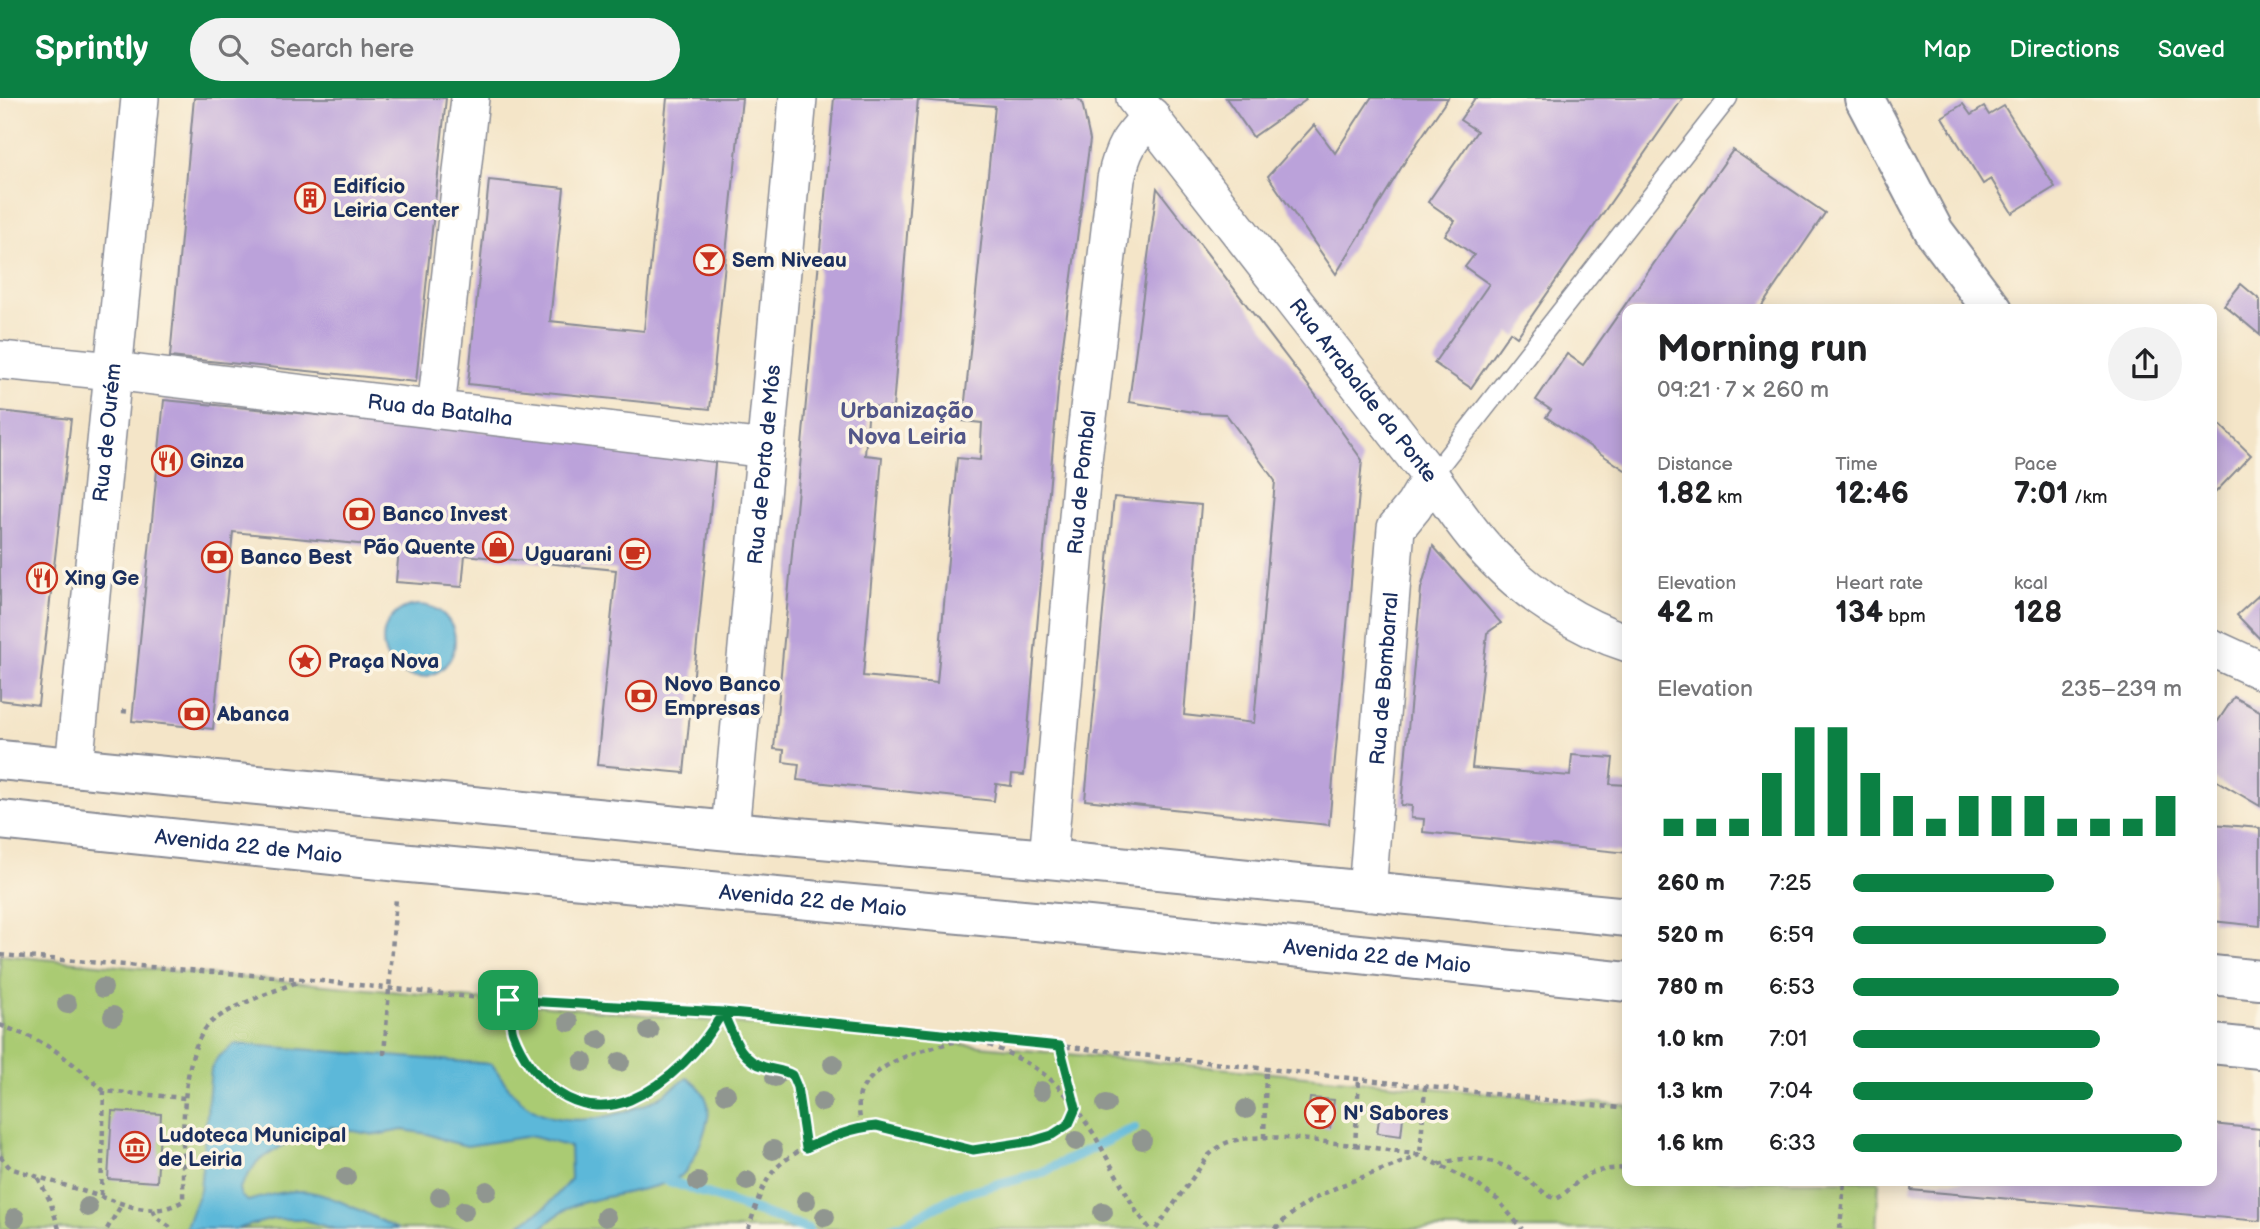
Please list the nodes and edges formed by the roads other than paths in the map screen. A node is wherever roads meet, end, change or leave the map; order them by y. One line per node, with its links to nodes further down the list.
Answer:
1 (140, 98): 9 (street, Rua de Ourém)
2 (470, 98): 10 (street)
3 (798, 98): 11 (street, Rua de Porto de Mós)
4 (1728, 98): 12 (lane)
5 (1864, 98): 7 (main road)
6 (1143, 107): 12 (street, Rua Arrabalde da Ponte); 20 (street, Rua de Pombal)
7 (1988, 304)
8 (0, 360): 9 (street, Rua da Batalha)
9 (113, 371): 10 (street, Rua da Batalha); 17 (street, Rua de Ourém)
10 (436, 410): 11 (street, Rua da Batalha)
11 (766, 449): 19 (street, Rua de Porto de Mós)
12 (1431, 477): 13 (street, Rua Arrabalde da Ponte); 21 (street, Rua de Bombarral)
13 (1622, 641)
14 (2217, 650): 15 (street)
15 (2260, 670)
16 (0, 760): 17 (main road)
17 (74, 767): 19 (main road)
18 (0, 820): 25 (main road, Avenida 22 de Maio)
19 (730, 831): 20 (main road)
20 (1048, 859): 21 (main road)
21 (1367, 892): 22 (main road)
22 (1622, 916)
23 (2217, 976): 24 (main road)
24 (2260, 980)
25 (1622, 981)
26 (2217, 1045): 27 (main road)
27 (2260, 1049)

